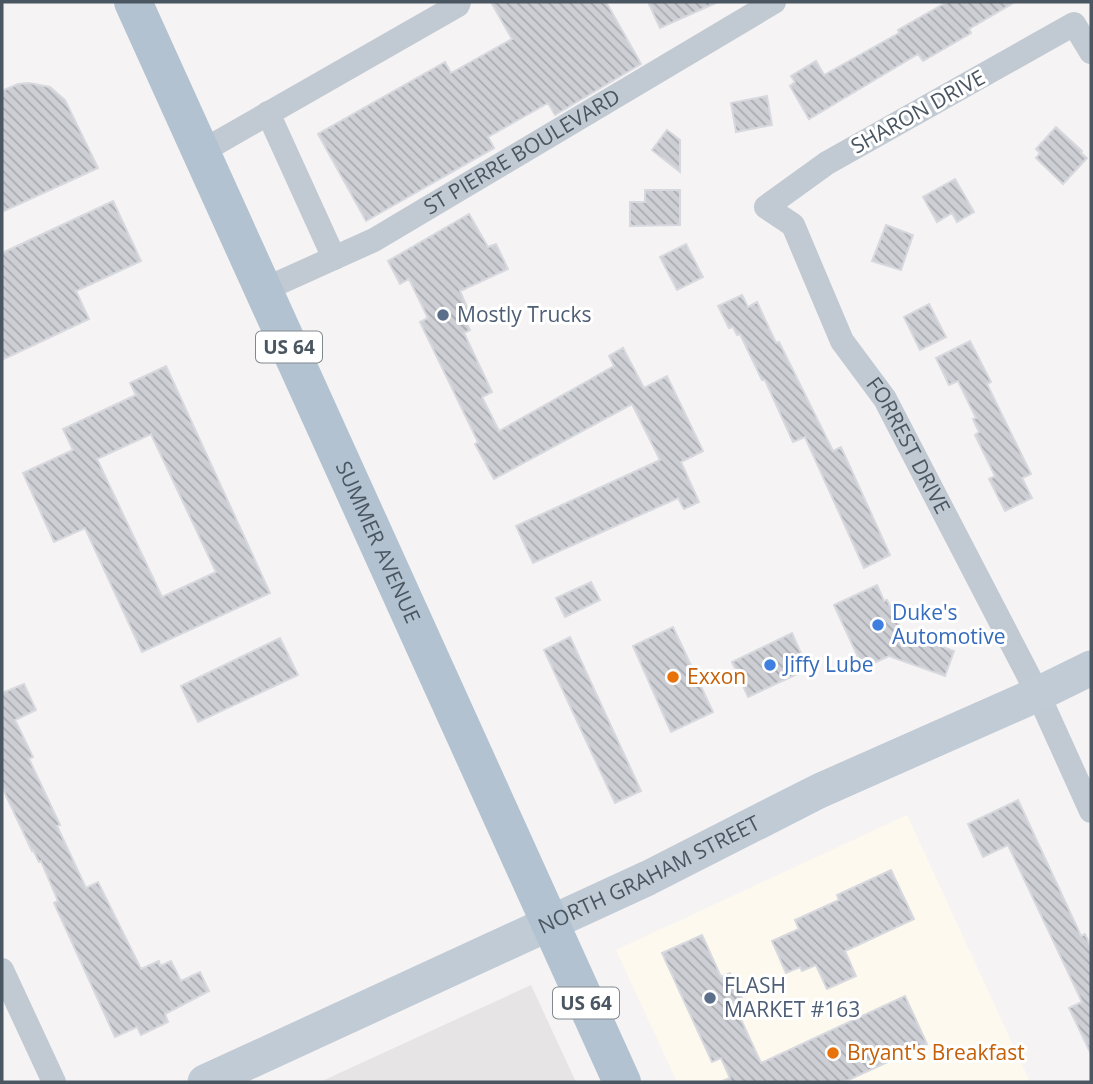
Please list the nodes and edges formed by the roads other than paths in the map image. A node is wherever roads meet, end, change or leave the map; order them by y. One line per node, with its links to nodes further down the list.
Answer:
1 (133, 2): 6 (main road, SUMMER AVENUE / US 64)
2 (459, 2): 5 (street)
3 (774, 2): 8 (street, ST PIERRE BOULEVARD)
4 (1091, 52): 7 (street, SHARON DRIVE)
5 (268, 113): 6 (street); 8 (street)
6 (201, 152): 9 (main road, SUMMER AVENUE / US 64)
7 (766, 207): 11 (street, FORREST DRIVE)
8 (334, 258): 9 (street, ST PIERRE BOULEVARD)
9 (263, 290): 13 (main road, SUMMER AVENUE / US 64)
10 (1091, 668): 11 (main road, NORTH GRAHAM STREET)
11 (1038, 694): 12 (street, FORREST DRIVE); 13 (main road, NORTH GRAHAM STREET)
12 (1091, 811)
13 (550, 923): 16 (main road, NORTH GRAHAM STREET); 17 (main road, SUMMER AVENUE / US 64)
14 (2, 970): 15 (street)
15 (54, 1082)
16 (205, 1082)
17 (622, 1082)

